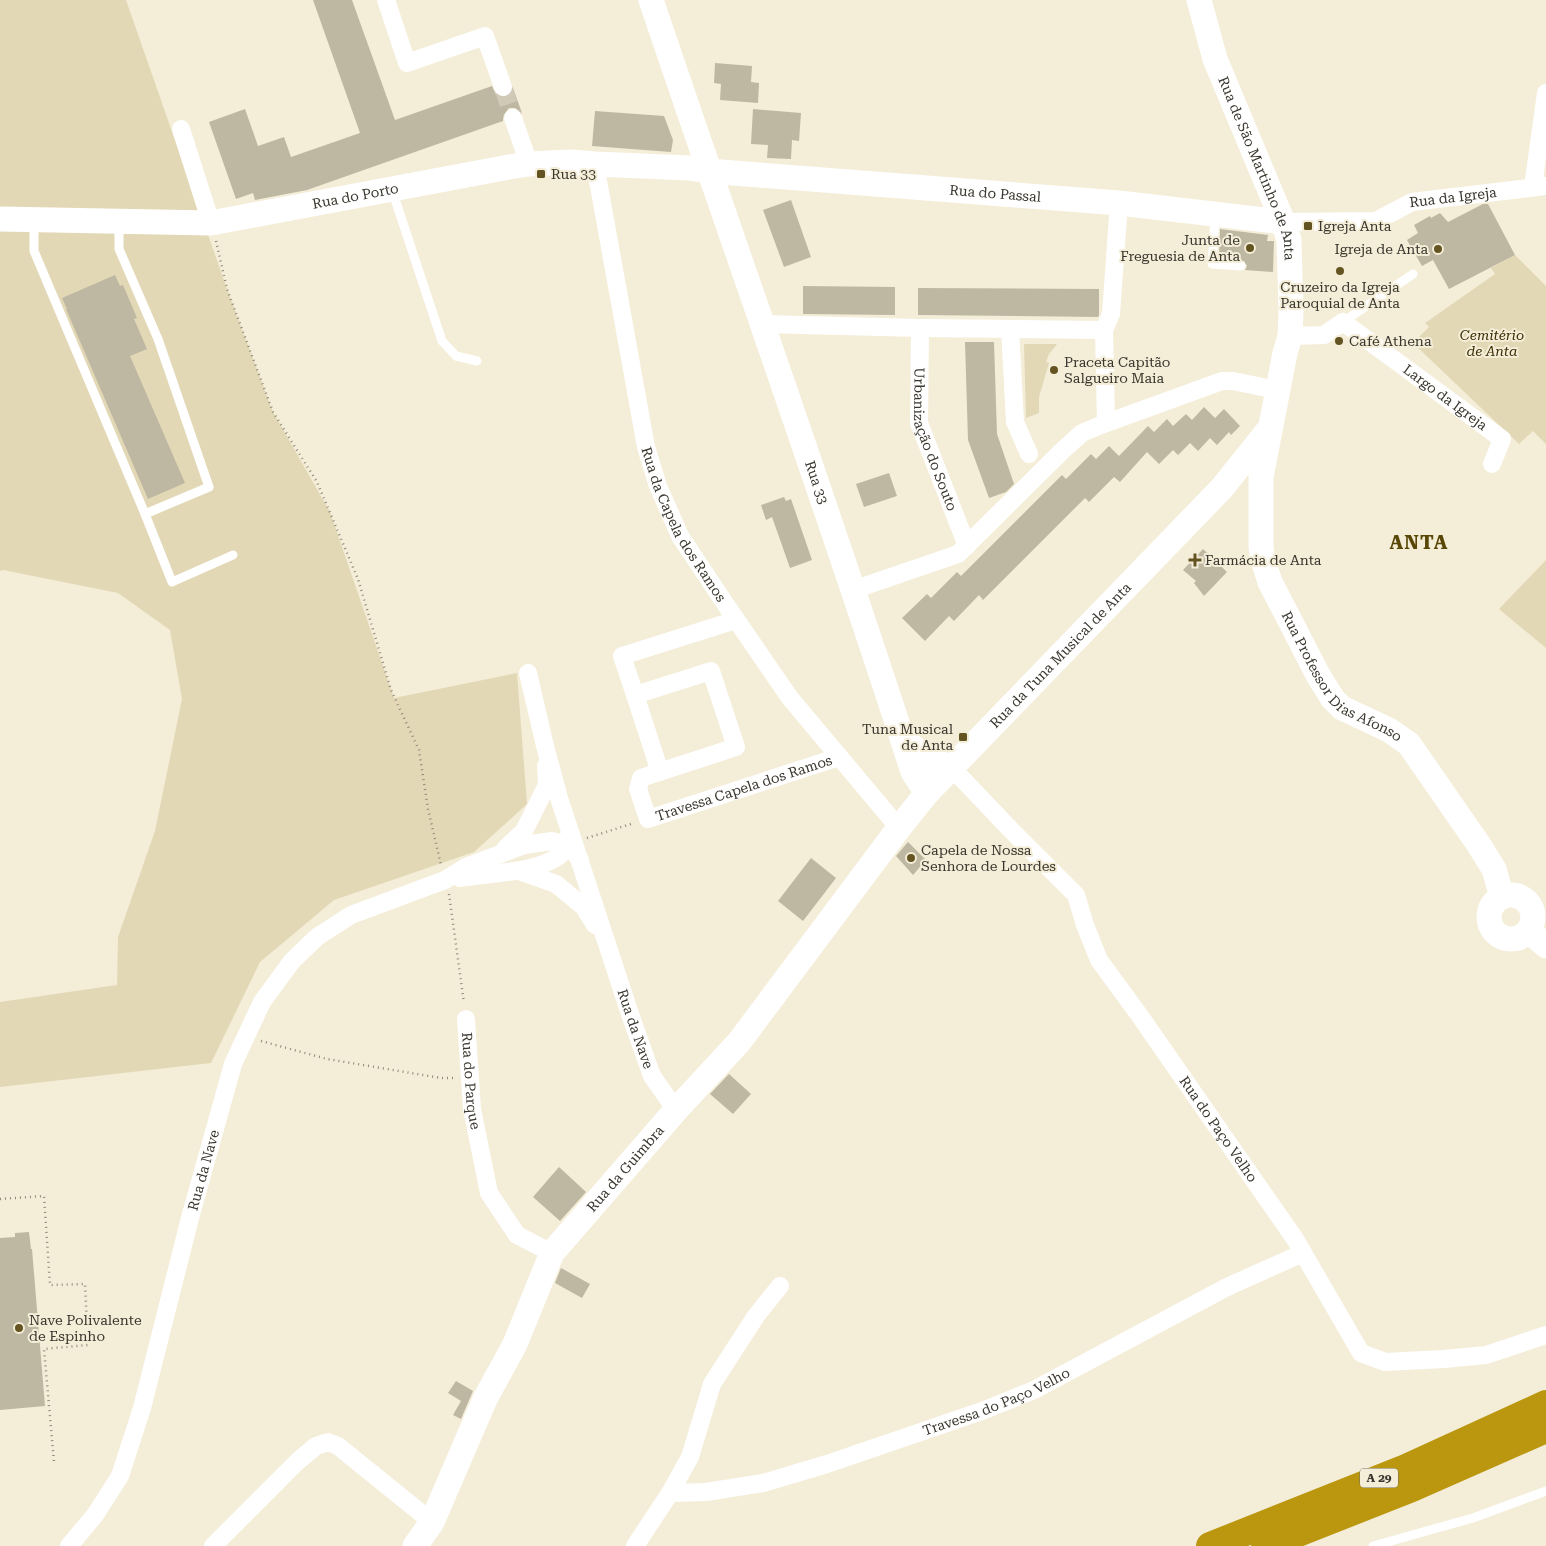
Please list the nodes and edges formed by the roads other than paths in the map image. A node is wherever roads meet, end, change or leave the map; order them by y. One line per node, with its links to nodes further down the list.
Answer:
1 (386, 0): 4 (street)
2 (651, 0): 10 (street, Rua 33)
3 (1199, 0): 18 (street, Rua de São Martinho de Anta)
4 (503, 87)
5 (1546, 93): 11 (street, Rua da Igreja)
6 (513, 118): 8 (street)
7 (180, 129): 19 (street)
8 (529, 164): 9 (street, Rua do Porto); 12 (street, Rua do Porto)
9 (595, 164): 10 (street, Rua do Porto); 40 (street, Rua da Capela dos Ramos)
10 (708, 171): 13 (street, Rua do Passal); 23 (street, Rua 33)
11 (1539, 186): 18 (street, Rua da Igreja)
12 (392, 190): 19 (street, Rua do Porto); 28 (lane)
13 (1119, 203): 14 (street, Rua do Passal); 26 (street)
14 (1215, 214): 18 (street, Rua do Passal); 20 (lane)
15 (0, 219): 16 (street, Rua do Porto)
16 (34, 219): 17 (street, Rua do Porto); 36 (lane)
17 (119, 221): 19 (street, Rua do Porto); 36 (lane)
18 (1283, 222): 27 (street, Rua de São Martinho de Anta)
19 (211, 223)
20 (1241, 266)
21 (1413, 274): 22 (lane)
22 (1343, 322): 27 (street); 33 (street, Largo da Igreja)
23 (763, 324): 24 (street); 39 (street, Rua 33)
24 (920, 328): 25 (street); 37 (street, Urbanização do Souto)
25 (1010, 329): 26 (street); 32 (street)
26 (1104, 330): 30 (street)
27 (1290, 336): 29 (street, Rua de São Martinho de Anta)
28 (477, 361)
29 (1277, 390): 30 (street); 31 (street, Rua de São Martinho de Anta)
30 (1106, 423): 37 (street)
31 (1270, 428): 34 (street, Rua da Tuna Musical de Anta)
32 (1029, 454)
33 (1492, 464)
34 (1242, 476): 35 (street, Rua Professor Dias Afonso); 35 (street); 46 (street, Rua da Tuna Musical de Anta)
35 (1260, 506): 54 (street, Rua Professor Dias Afonso)
36 (145, 514): 38 (lane)
37 (967, 546): 39 (street)
38 (232, 556)
39 (853, 590): 43 (street, Rua 33)
40 (736, 620): 42 (street); 45 (street, Rua da Capela dos Ramos)
41 (528, 673): 44 (street, Rua da Nave)
42 (635, 695): 47 (street); 47 (street)
43 (902, 738): 46 (street); 48 (street, Rua 33)
44 (544, 746): 50 (street, Rua da Nave); 51 (street, Rua da Nave)
45 (839, 757): 47 (street, Travessa Capela dos Ramos); 49 (street, Rua da Capela dos Ramos)
46 (951, 767): 48 (street, Rua da Tuna Musical de Anta); 60 (street, Rua do Paço Velho)
47 (660, 772)
48 (927, 793): 49 (street, Rua da Tuna Musical de Anta)
49 (899, 828): 59 (street, Rua da Guimbra)
50 (570, 839): 51 (street, Rua da Nave); 52 (street, Rua da Nave); 57 (street, Rua da Nave)
51 (489, 858): 53 (street, Rua da Nave)
52 (518, 871): 53 (street, Rua da Nave); 57 (street, Rua da Nave)
53 (445, 880): 69 (street, Rua da Nave)
54 (1502, 897): 55 (street); 56 (street)
55 (1537, 899): 56 (street)
56 (1538, 938)
57 (606, 942): 59 (street, Rua da Nave)
58 (466, 1019): 61 (street, Rua do Parque)
59 (676, 1110): 61 (street, Rua da Guimbra)
60 (1302, 1252): 63 (street, Rua do Paço Velho); 67 (street, Travessa do Paço Velho)
61 (552, 1253): 68 (street, Rua da Guimbra)
62 (780, 1286): 67 (street)
63 (1546, 1335)
64 (1546, 1404): 73 (highway, A 29)
65 (1546, 1429): 74 (highway, A 29)
66 (1546, 1491): 75 (lane)
67 (670, 1493): 72 (street)
68 (432, 1522): 70 (street); 71 (street, Rua da Guimbra)
69 (69, 1546)
70 (214, 1546)
71 (415, 1546)
72 (635, 1546)
73 (1210, 1546)
74 (1265, 1546)
75 (1373, 1546)

